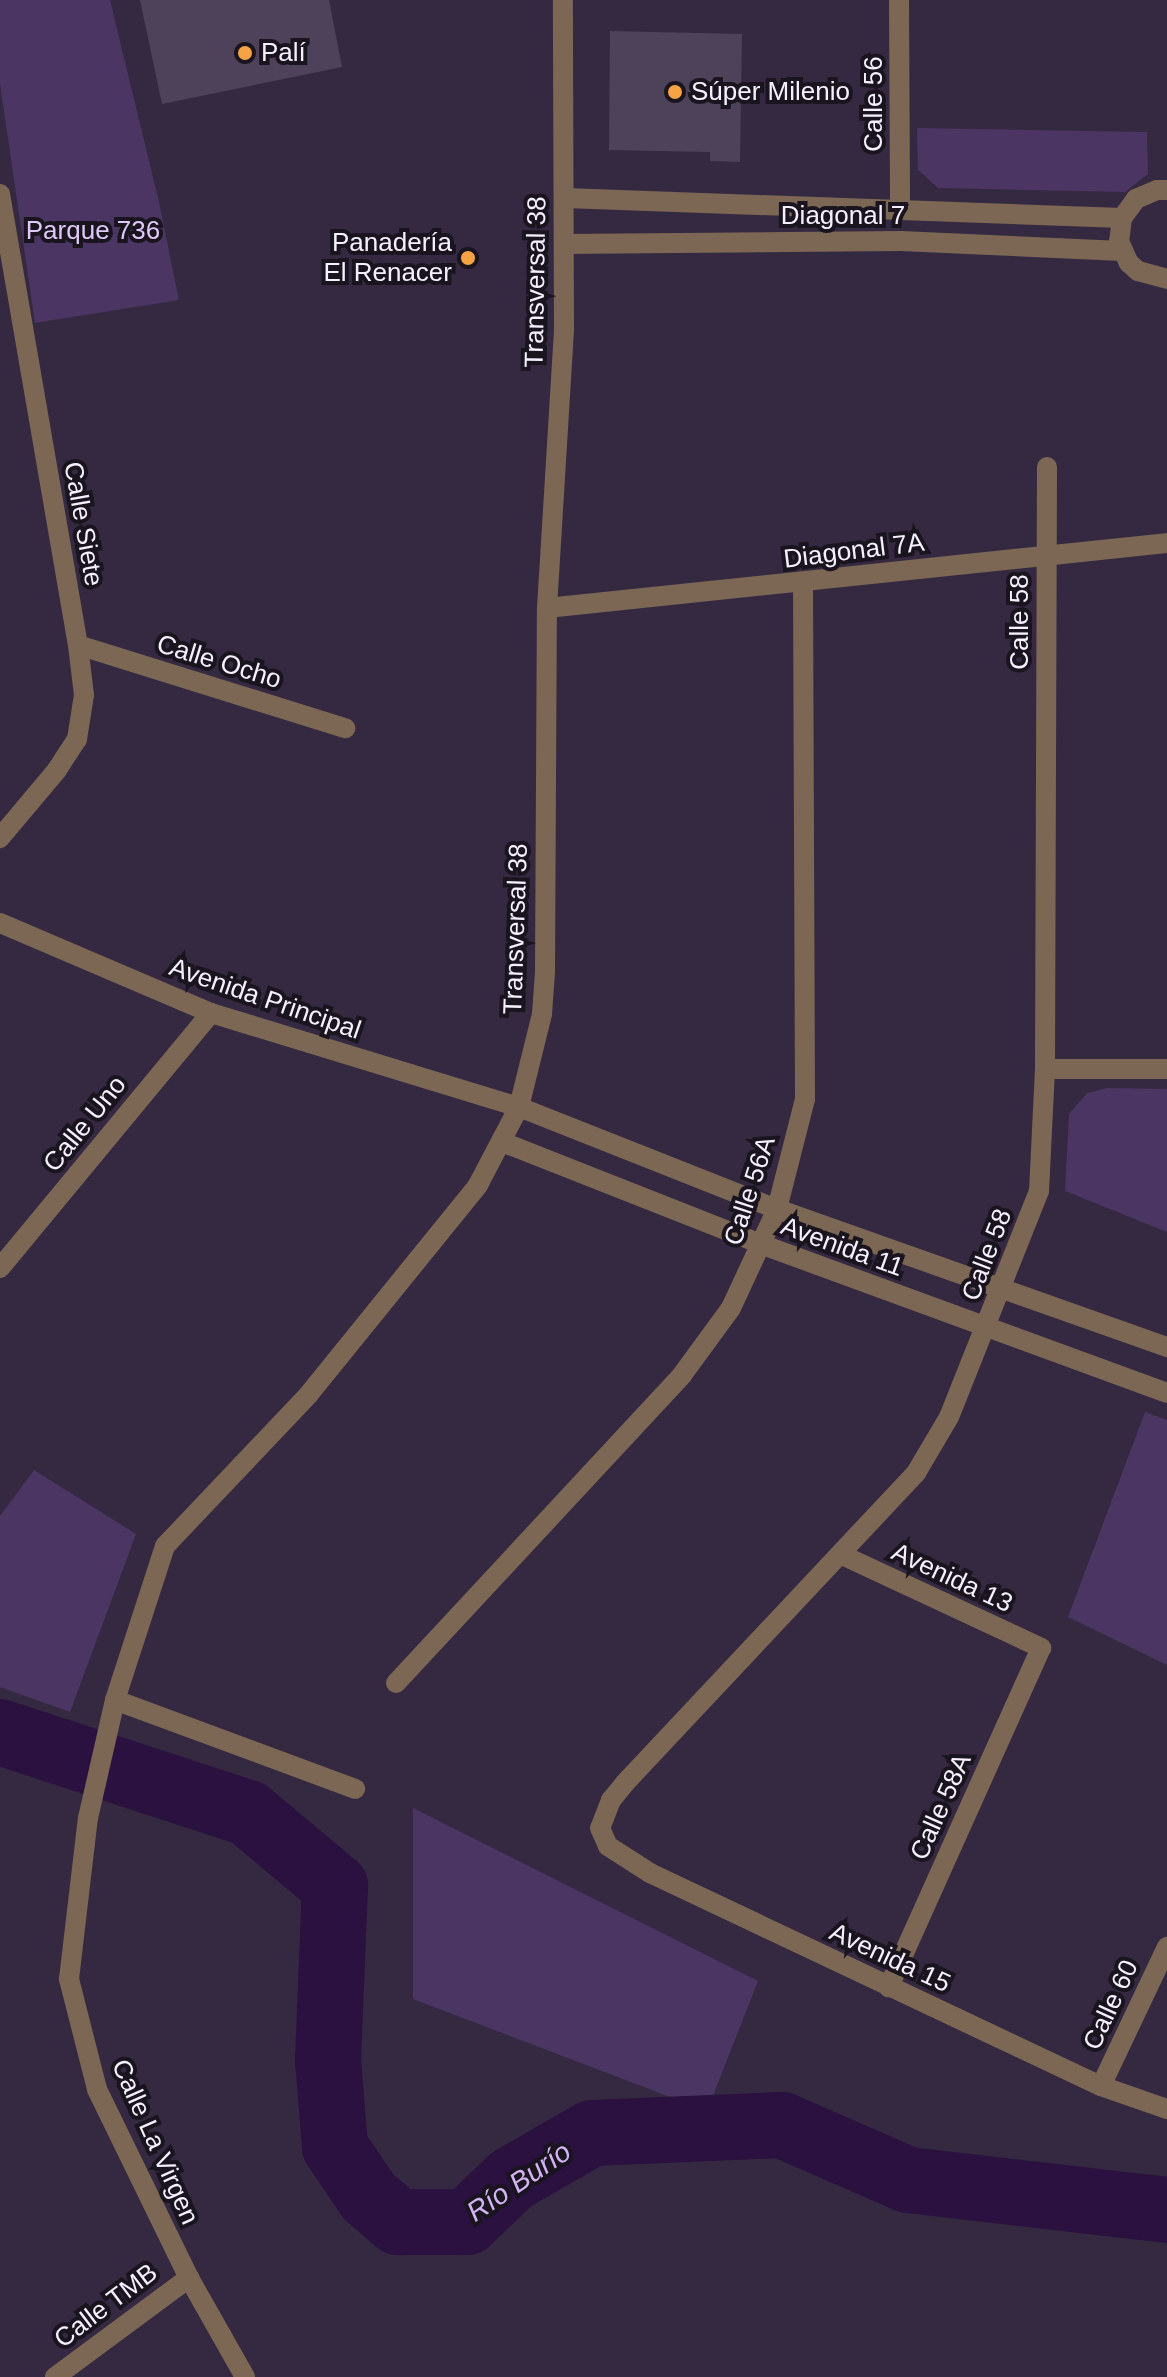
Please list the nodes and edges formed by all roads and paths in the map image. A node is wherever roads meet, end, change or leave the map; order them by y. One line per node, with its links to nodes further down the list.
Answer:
1 (563, 0): 5 (street, Transversal 38)
2 (899, 0): 6 (street, Calle 56)
3 (1167, 190): 7 (street)
4 (0, 194): 17 (street, Calle Siete)
5 (565, 198): 6 (street, Diagonal 7); 9 (street, Transversal 38)
6 (900, 208): 7 (street, Diagonal 7); 8 (street, Calle 56)
7 (1122, 218): 10 (street)
8 (901, 241): 9 (street, Diagonal 7); 10 (street, Diagonal 7)
9 (564, 244): 16 (street, Transversal 38)
10 (1122, 251): 11 (street)
11 (1167, 279)
12 (1047, 467): 14 (street, Calle 58)
13 (1167, 543): 14 (street, Diagonal 7A)
14 (1047, 554): 15 (street, Diagonal 7A); 22 (street, Calle 58)
15 (803, 583): 16 (street, Diagonal 7A); 26 (street, Calle 56A)
16 (547, 608): 24 (street, Transversal 38)
17 (78, 645): 18 (street, Calle Ocho); 19 (street, Calle Siete)
18 (345, 728)
19 (0, 838)
20 (0, 923): 21 (street, Avenida Principal)
21 (211, 1013): 24 (street, Avenida Principal); 28 (street, Calle Uno)
22 (1045, 1069): 23 (street); 29 (street, Calle 58)
23 (1167, 1069)
24 (519, 1107): 25 (street, Transversal 38); 26 (street, Avenida 11)
25 (502, 1142): 27 (street, Avenida 11); 36 (street, Transversal 38)
26 (777, 1209): 27 (street, Calle 56A); 29 (street, Avenida 11)
27 (763, 1245): 30 (street, Avenida 11); 35 (street, Calle 56A)
28 (0, 1268)
29 (1002, 1286): 30 (street, Calle 58); 31 (street, Avenida 11)
30 (988, 1328): 32 (street, Avenida 11); 33 (street, Calle 58)
31 (1167, 1347)
32 (1167, 1393)
33 (842, 1555): 34 (street, Avenida 13); 39 (street, Calle 58)
34 (1041, 1648): 41 (street, Calle 58A)
35 (396, 1683)
36 (115, 1700): 37 (street, Transversal 38); 38 (street)
37 (109, 1723): 44 (street, Calle La Virgen)
38 (355, 1789)
39 (600, 1836): 41 (street, Avenida 15)
40 (1167, 1947): 42 (street, Calle 60)
41 (889, 1987): 42 (street, Avenida 15)
42 (1101, 2086): 43 (street, Avenida 15)
43 (1167, 2109)
44 (189, 2278): 45 (street, Calle TMB); 46 (street, Calle La Virgen)
45 (55, 2377)
46 (245, 2377)

